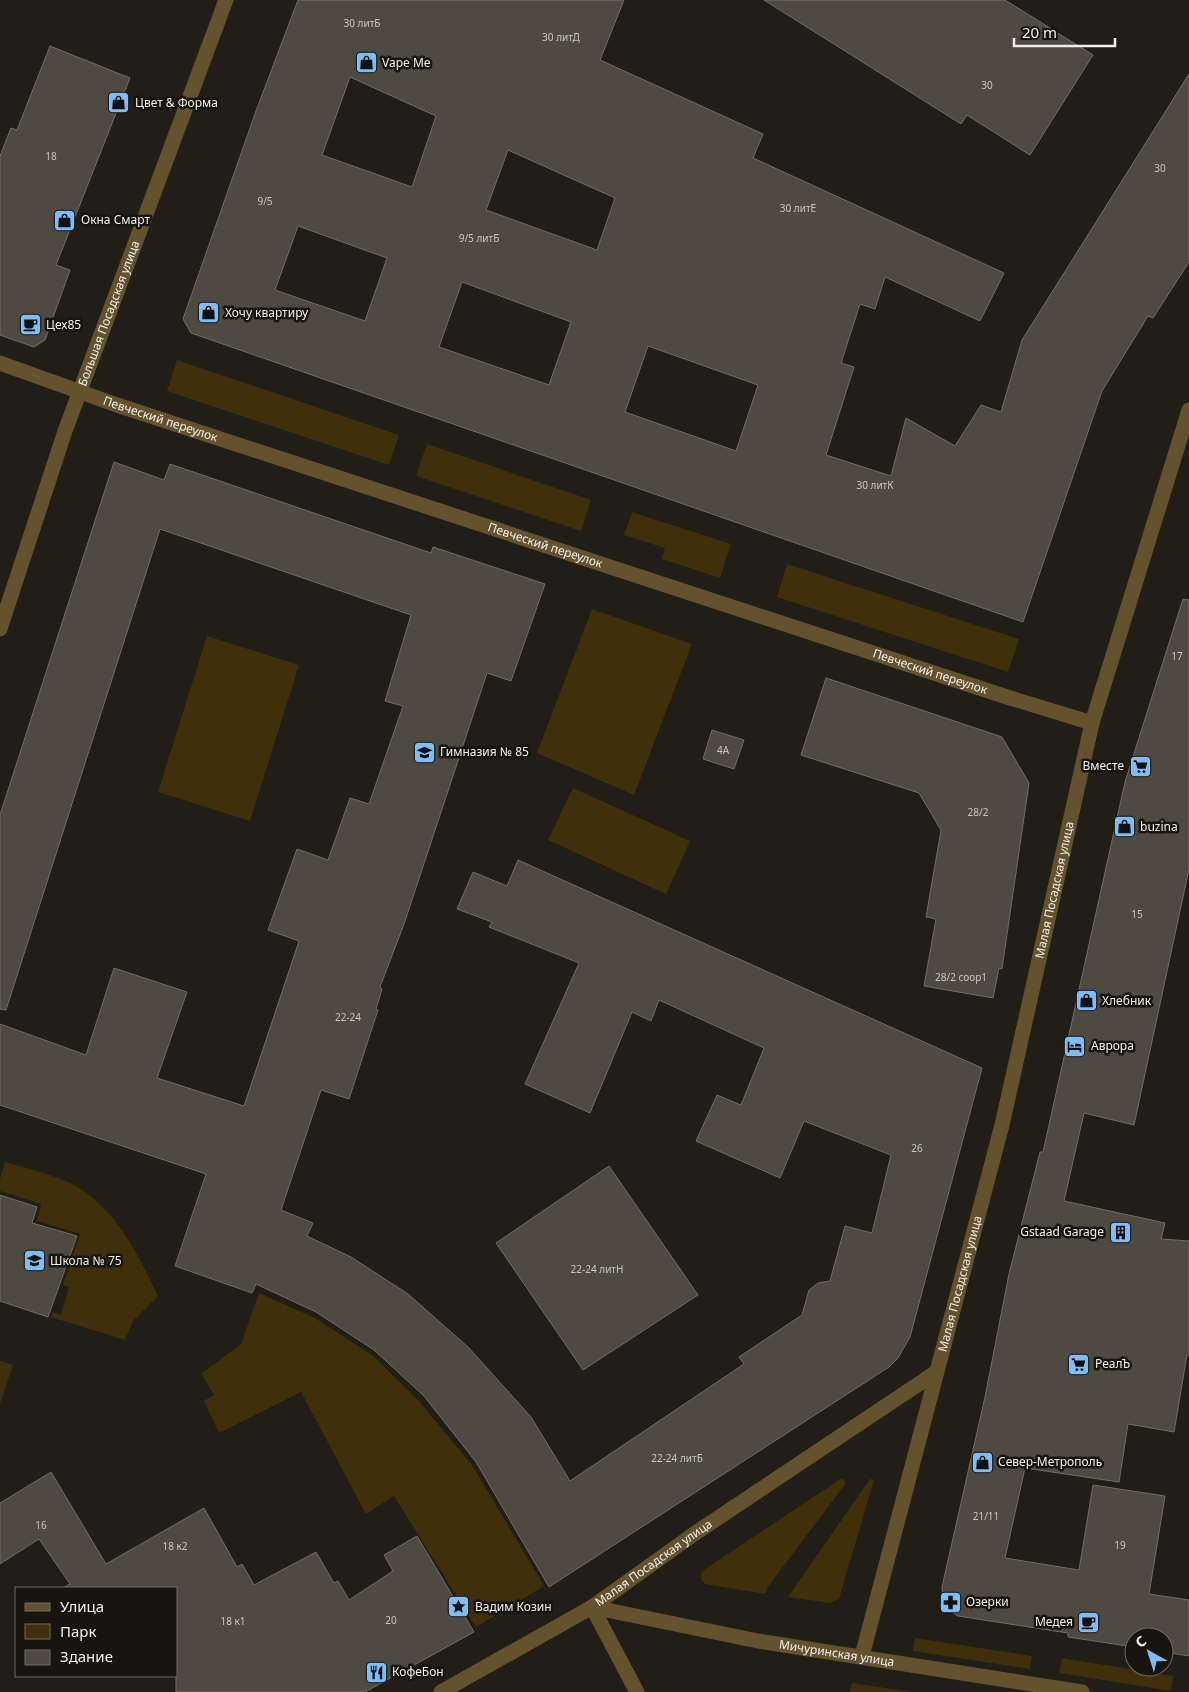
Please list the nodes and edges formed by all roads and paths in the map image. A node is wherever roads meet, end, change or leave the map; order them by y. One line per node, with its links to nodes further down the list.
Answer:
1 (226, 0): 3 (street, Большая Посадская улица)
2 (0, 363): 3 (street, Певческий переулок)
3 (80, 392): 5 (street, Большая Посадская улица); 6 (street, Певческий переулок)
4 (1189, 410): 6 (street, Малая Посадская улица)
5 (0, 629)
6 (1092, 723): 7 (street, Малая Посадская улица)
7 (935, 1373): 8 (street, Малая Посадская улица); 9 (street, Малая Посадская улица)
8 (592, 1607): 9 (street, Мичуринская улица); 10 (street, Малая Посадская улица); 11 (street)
9 (862, 1656): 12 (street, Мичуринская улица)
10 (441, 1692)
11 (637, 1692)
12 (1082, 1692)

